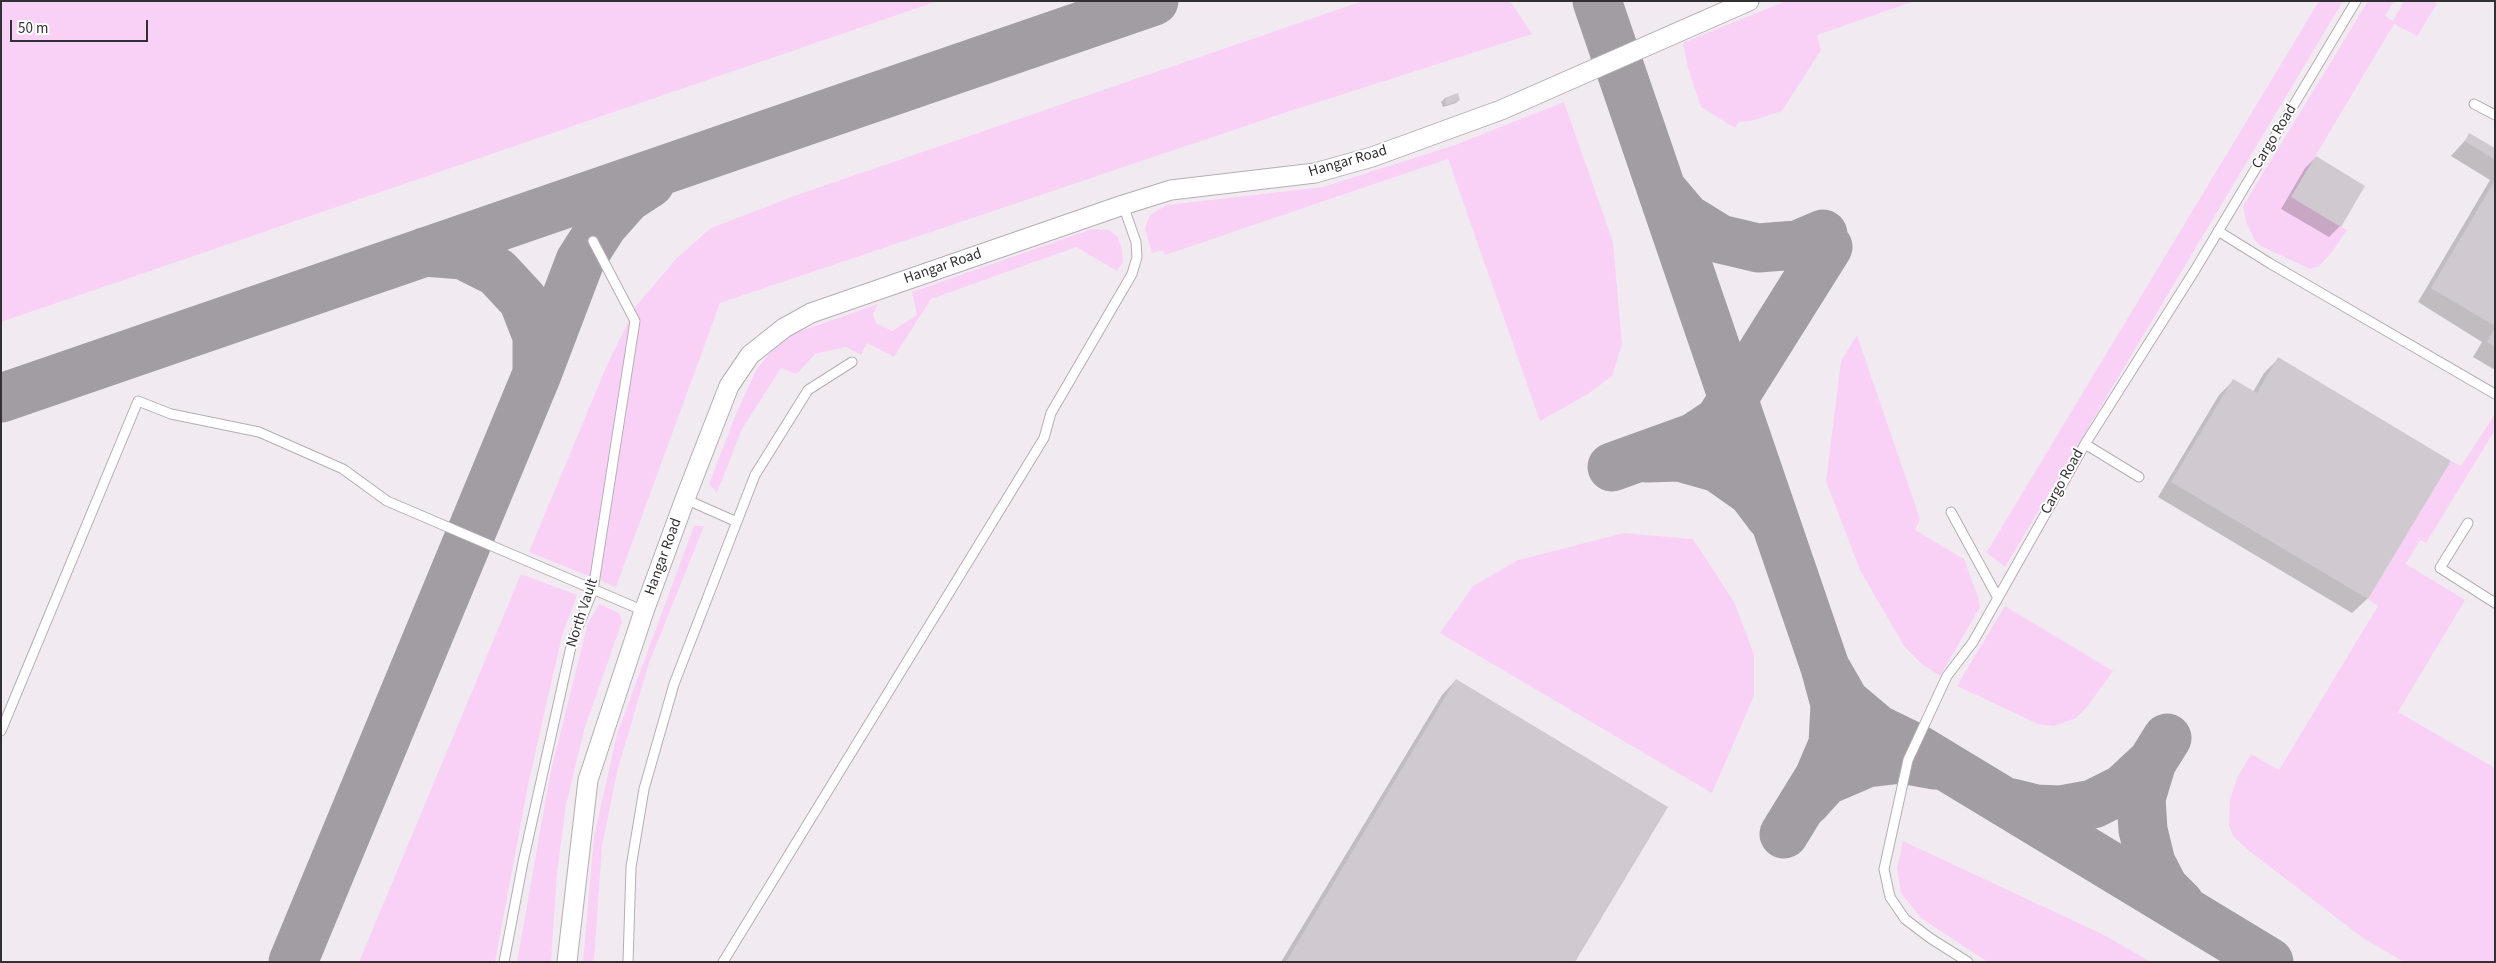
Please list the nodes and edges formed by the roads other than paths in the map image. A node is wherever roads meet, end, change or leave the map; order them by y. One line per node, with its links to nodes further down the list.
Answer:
1 (1749, 1): 5 (street, Hangar Road)
2 (2356, 1): 6 (lane, Cargo Road)
3 (2474, 104): 4 (lane)
4 (2495, 116)
5 (1123, 205): 12 (street, Hangar Road); 24 (lane)
6 (2218, 231): 9 (lane); 10 (lane, Cargo Road)
7 (593, 241): 16 (lane, North Vault)
8 (852, 362): 14 (lane)
9 (2495, 394)
10 (2084, 444): 11 (lane); 17 (lane, Cargo Road)
11 (2140, 478)
12 (685, 499): 14 (lane); 19 (street, Hangar Road)
13 (1952, 512): 17 (lane)
14 (737, 522): 23 (lane)
15 (2468, 523): 18 (lane)
16 (593, 590): 19 (lane); 20 (lane); 21 (lane, North Vault)
17 (1998, 598): 25 (lane, Cargo Road)
18 (2495, 603)
19 (644, 611): 22 (street, Hangar Road)
20 (1, 732)
21 (504, 962)
22 (567, 962)
23 (628, 962)
24 (723, 962)
25 (1968, 962)

